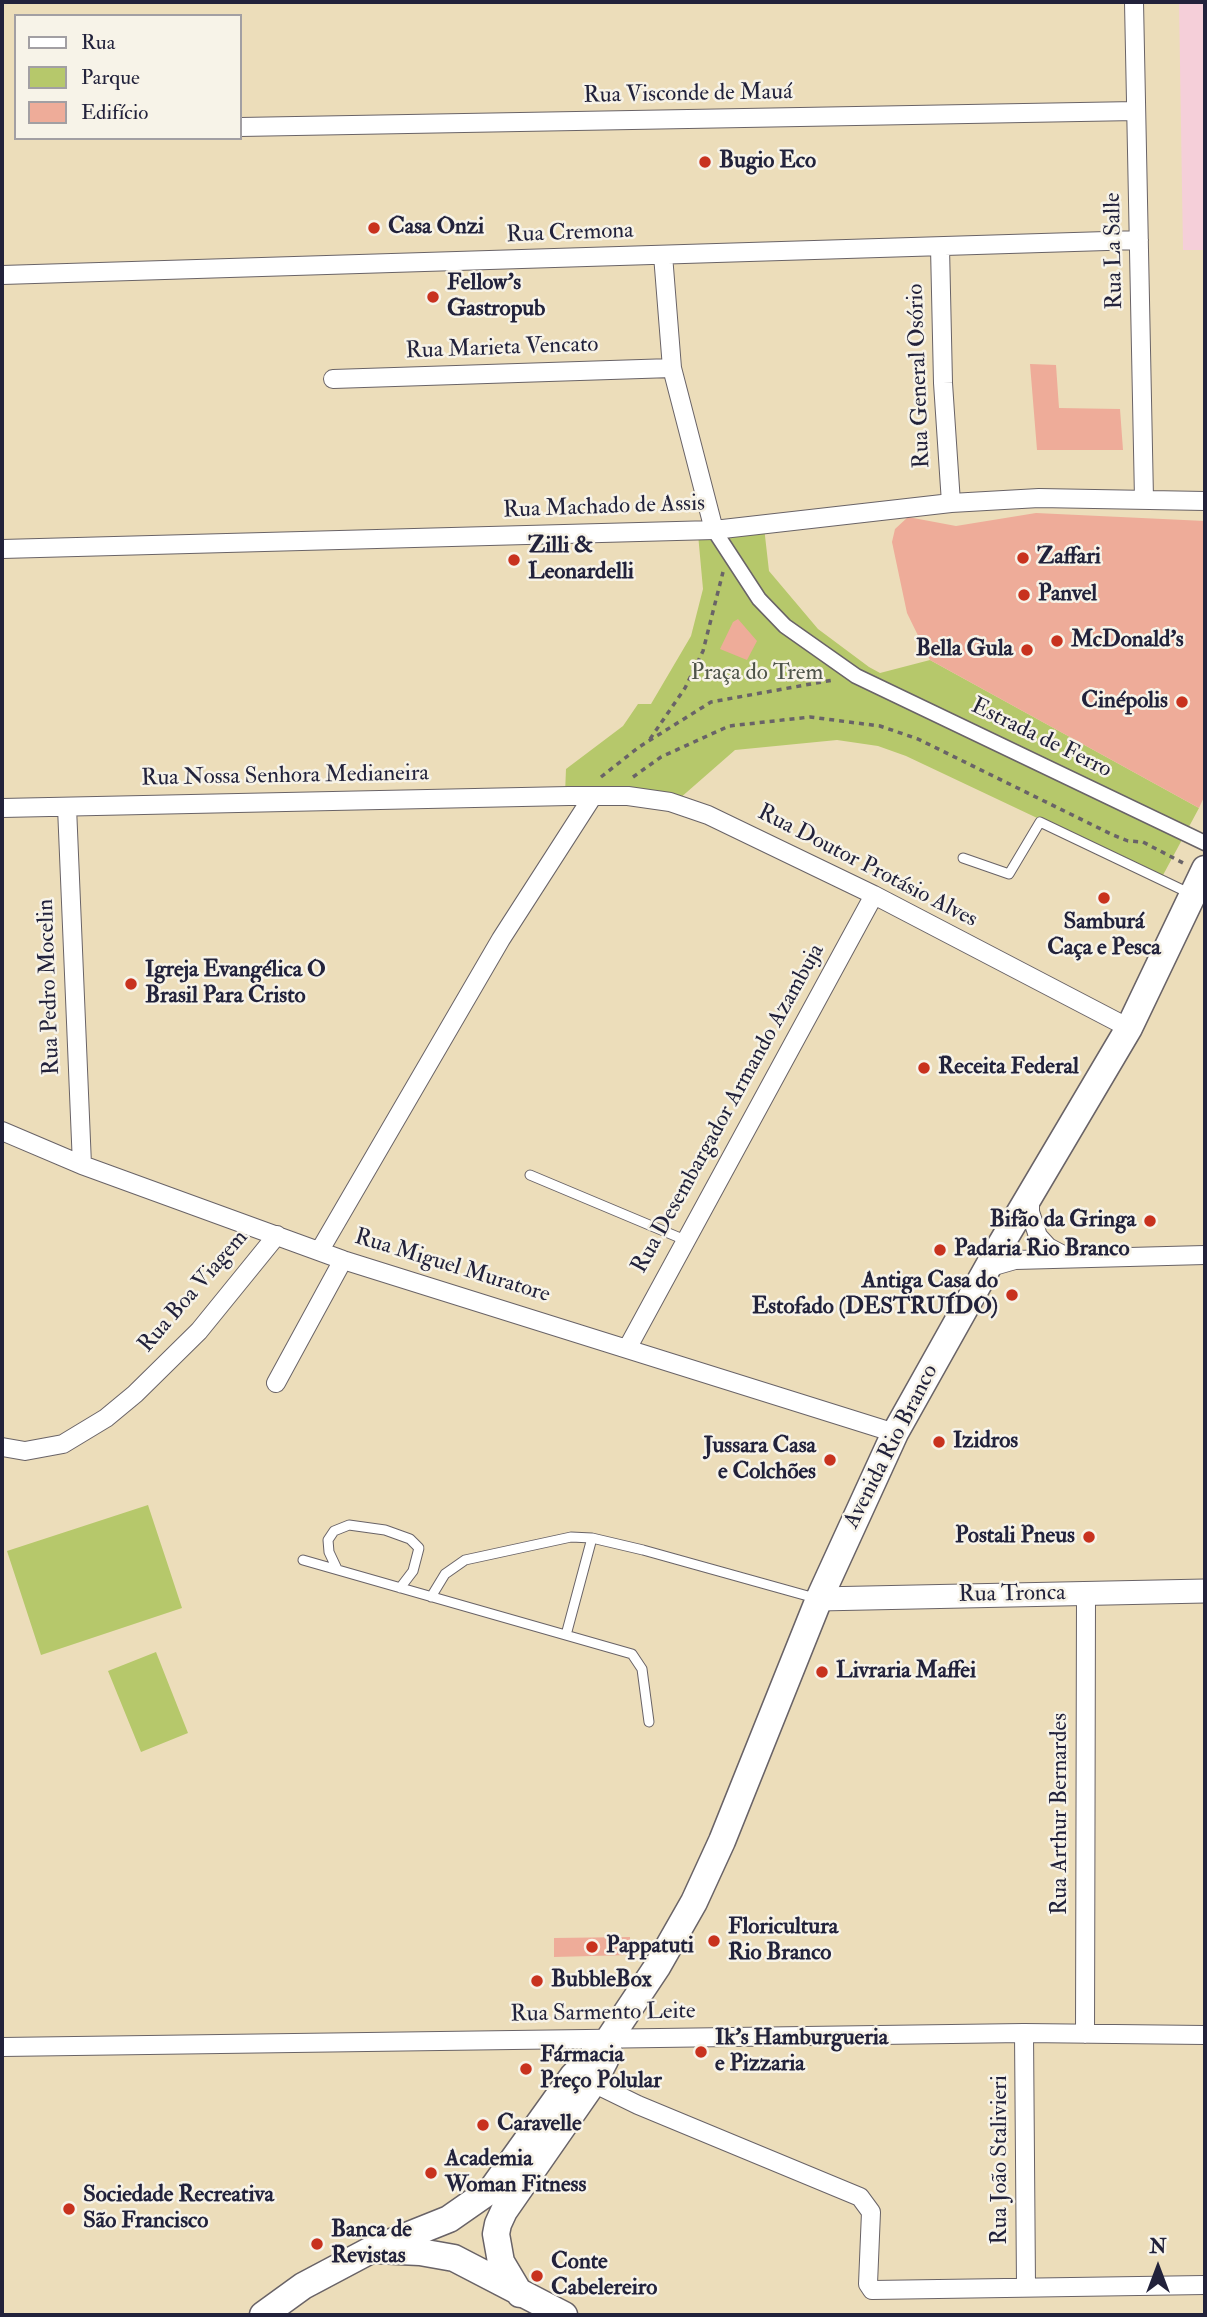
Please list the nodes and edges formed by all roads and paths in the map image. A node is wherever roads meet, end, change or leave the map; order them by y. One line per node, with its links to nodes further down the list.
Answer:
1 (1134, 2): 2 (street, Rua La Salle)
2 (1136, 111): 3 (street, Rua Visconde de Mauá); 4 (street, Rua La Salle)
3 (242, 127)
4 (1139, 240): 5 (street, Rua Cremona); 10 (street, Rua La Salle)
5 (940, 247): 6 (street, Rua Cremona); 12 (street, Rua General Osório)
6 (663, 255): 7 (street, Rua Cremona); 8 (street)
7 (2, 275)
8 (672, 368): 9 (street, Rua Marieta Vencato); 13 (street)
9 (333, 379)
10 (1144, 499): 11 (street, Rua Machado de Assis); 12 (street, Rua Machado de Assis)
11 (1205, 501)
12 (951, 503): 13 (street, Rua Machado de Assis)
13 (714, 530): 14 (street, Rua Machado de Assis); 15 (street, Estrada de Ferro)
14 (2, 549)
15 (726, 549): 16 (street, Estrada de Ferro); 17 (path)
16 (856, 676): 17 (path); 22 (street, Estrada de Ferro)
17 (648, 741): 18 (path)
18 (581, 796): 19 (street, Rua Doutor Protásio Alves); 20 (street, Rua Nossa Senhora Medianeira); 33 (street)
19 (628, 796): 24 (path); 25 (street, Rua Doutor Protásio Alves)
20 (66, 807): 21 (street, Rua Nossa Senhora Medianeira); 28 (street, Rua Pedro Mocelin)
21 (2, 808)
22 (1205, 843)
23 (963, 858): 24 (lane)
24 (1200, 879): 26 (main road, Avenida Rio Branco)
25 (874, 895): 26 (street, Rua Doutor Protásio Alves); 32 (street, Rua Desembargador Armando Azambuja)
26 (1129, 1028): 30 (main road, Avenida Rio Branco)
27 (2, 1131): 28 (street, Rua Miguel Muratore)
28 (82, 1165): 31 (street, Rua Miguel Muratore)
29 (530, 1175): 32 (lane)
30 (1031, 1193): 35 (street); 37 (main road, Avenida Rio Branco)
31 (277, 1235): 33 (street, Rua Miguel Muratore); 41 (street, Rua Boa Viagem)
32 (685, 1240): 38 (street, Rua Desembargador Armando Azambuja)
33 (320, 1250): 36 (street, Rua Miguel Muratore)
34 (1205, 1255): 35 (street)
35 (1068, 1258): 37 (street)
36 (343, 1260): 38 (street, Rua Miguel Muratore); 39 (street)
37 (987, 1268): 40 (main road, Avenida Rio Branco)
38 (628, 1347): 40 (street, Rua Miguel Muratore)
39 (276, 1383)
40 (895, 1433): 49 (main road, Avenida Rio Branco)
41 (2, 1447)
42 (592, 1538): 48 (lane); 49 (lane); 50 (lane)
43 (303, 1560): 44 (lane)
44 (337, 1569): 45 (lane); 45 (lane)
45 (400, 1588): 48 (lane)
46 (1205, 1591): 47 (street, Rua Tronca)
47 (1086, 1594): 49 (street, Rua Tronca); 53 (street, Rua Arthur Bernardes)
48 (430, 1597): 50 (lane)
49 (819, 1599): 55 (main road, Avenida Rio Branco)
50 (566, 1635): 51 (lane)
51 (649, 1722)
52 (1024, 2033): 53 (street, Rua Sarmento Leite); 55 (street, Rua Sarmento Leite); 60 (street, Rua João Stalivieri)
53 (1084, 2034): 54 (street, Rua Sarmento Leite)
54 (1205, 2035)
55 (609, 2039): 56 (street, Rua Sarmento Leite); 57 (main road, Avenida Rio Branco); 58 (main road, Avenida Rio Branco)
56 (2, 2047)
57 (593, 2083): 60 (street); 61 (main road, Avenida Rio Branco)
58 (369, 2250): 61 (main road); 63 (main road, Avenida Rio Branco)
59 (1205, 2285): 60 (street)
60 (1026, 2286)
61 (520, 2294): 62 (main road)
62 (552, 2312)
63 (263, 2315)

